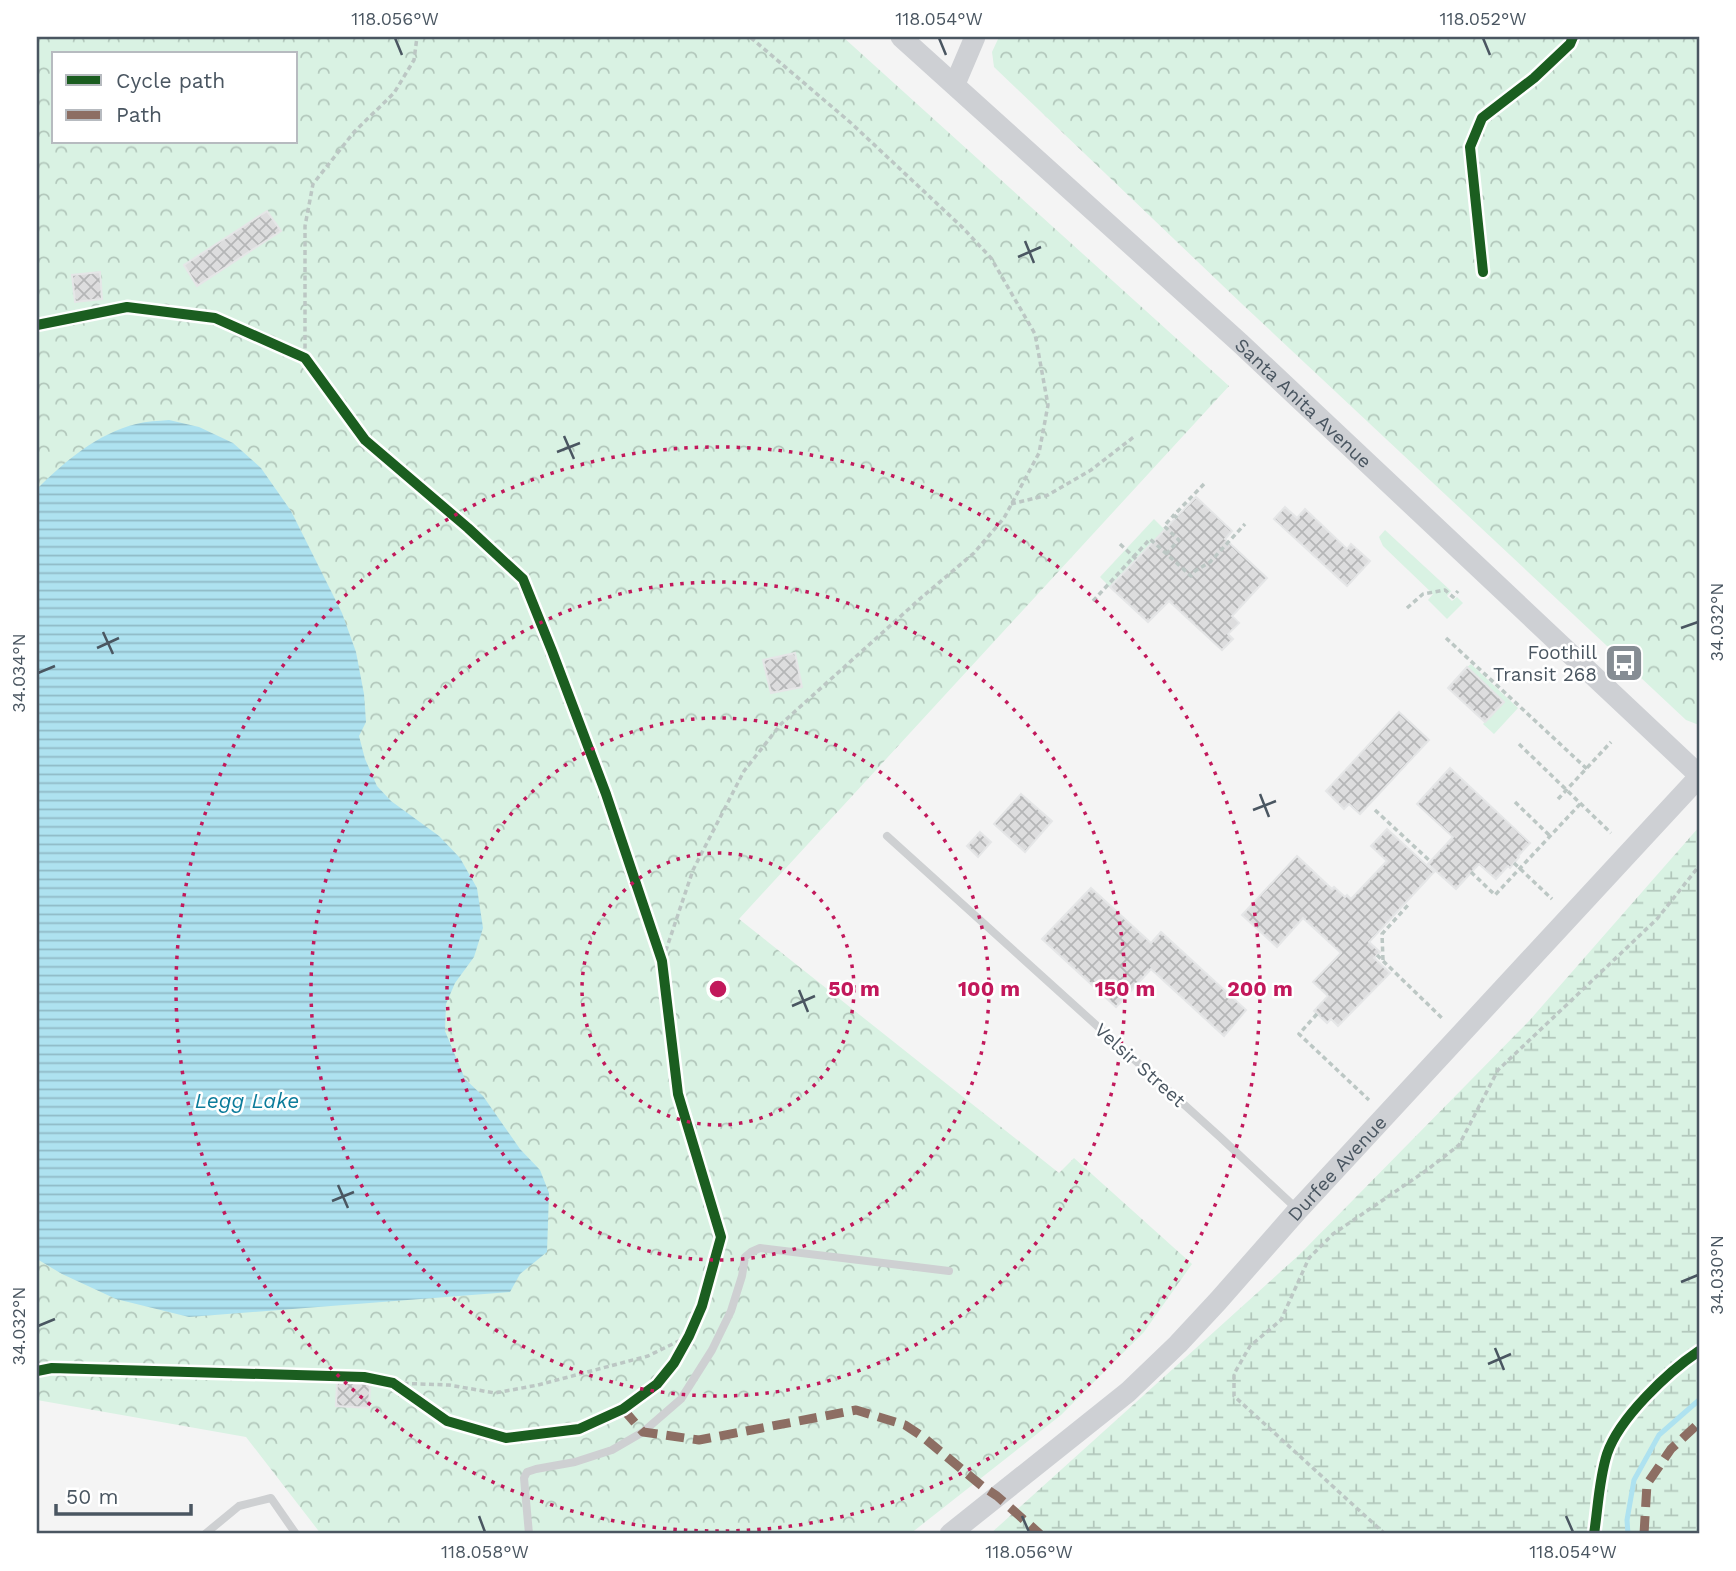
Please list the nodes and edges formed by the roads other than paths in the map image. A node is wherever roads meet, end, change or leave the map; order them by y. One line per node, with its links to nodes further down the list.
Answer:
1 (901, 37): 3 (main road, Santa Anita Avenue)
2 (975, 37): 3 (main road)
3 (955, 84): 4 (main road, Santa Anita Avenue)
4 (1699, 776): 6 (main road, Durfee Avenue)
5 (887, 836): 6 (lane, Velsir Street)
6 (1298, 1210): 11 (main road, Durfee Avenue)
7 (949, 1271): 10 (lane)
8 (205, 1534): 9 (lane)
9 (296, 1534)
10 (528, 1534)
11 (950, 1534)

